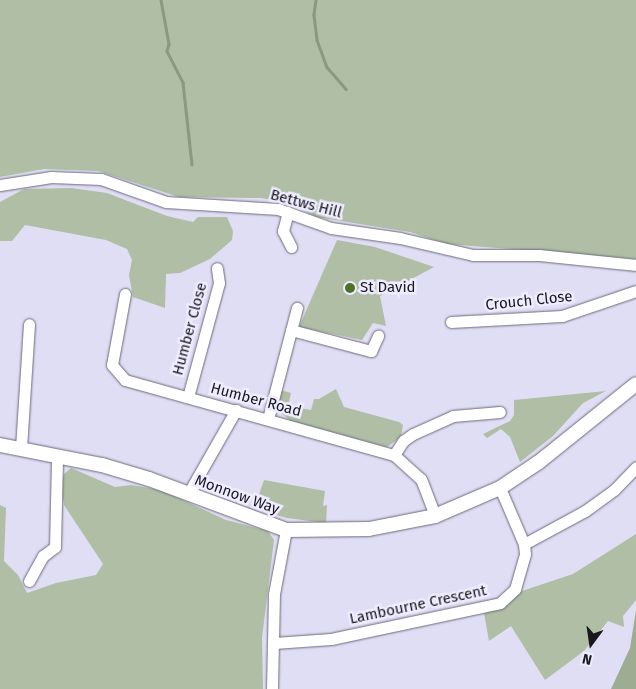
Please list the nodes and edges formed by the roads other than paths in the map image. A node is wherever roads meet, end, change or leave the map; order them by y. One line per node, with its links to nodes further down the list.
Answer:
1 (0, 185): 2 (street, Bettws Hill)
2 (288, 212): 3 (street); 4 (street, Bettws Hill)
3 (290, 247)
4 (636, 264)
5 (218, 268): 14 (street, Humber Close)
6 (636, 291): 9 (street, Crouch Close)
7 (125, 294): 14 (street, Humber Road)
8 (297, 308): 11 (street)
9 (451, 322)
10 (29, 324): 19 (street)
11 (291, 330): 12 (street); 17 (street)
12 (378, 336)
13 (636, 384): 23 (street, Monnow Way)
14 (188, 397): 15 (street, Humber Road)
15 (236, 410): 17 (street, Humber Road); 24 (street)
16 (500, 412): 20 (street)
17 (268, 419): 20 (street, Humber Road)
18 (0, 445): 19 (street, Monnow Way)
19 (21, 448): 21 (street, Monnow Way)
20 (394, 455): 25 (street, Humber Road)
21 (57, 456): 24 (street, Monnow Way); 28 (street)
22 (636, 467): 27 (street)
23 (500, 488): 25 (street, Monnow Way); 27 (street, Lambourne Crescent)
24 (188, 494): 26 (street, Monnow Way)
25 (435, 516): 26 (street, Monnow Way)
26 (286, 530): 29 (street)
27 (524, 544): 29 (street, Lambourne Crescent)
28 (29, 581)
29 (274, 643): 30 (street)
30 (272, 689)

